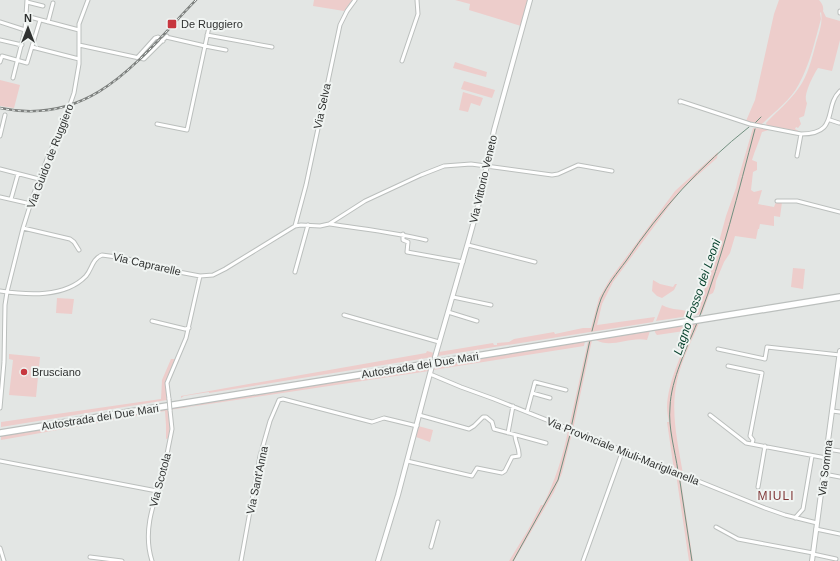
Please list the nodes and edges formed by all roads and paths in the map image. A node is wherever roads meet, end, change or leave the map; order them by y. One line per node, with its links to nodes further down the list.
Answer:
1 (88, 0): 14 (street, Via Guido de Ruggiero)
2 (355, 0): 49 (street, Via Selva)
3 (417, 0): 27 (street)
4 (530, 0): 39 (street, Via Vittorio Veneto)
5 (27, 1): 7 (street); 8 (street)
6 (52, 4): 11 (street)
7 (43, 6)
8 (26, 16): 9 (street); 13 (street)
9 (40, 20): 11 (street); 22 (street)
10 (0, 22): 13 (street)
11 (48, 22): 14 (street)
12 (209, 27): 15 (street)
13 (25, 30): 18 (street)
14 (79, 30): 19 (street, Via Guido de Ruggiero)
15 (207, 35): 20 (street); 21 (street)
16 (0, 40): 18 (street)
17 (163, 41): 20 (street); 24 (street); 24 (street)
18 (22, 45): 26 (street)
19 (79, 45): 24 (street); 25 (street, Via Guido de Ruggiero)
20 (205, 46): 23 (street); 35 (street)
21 (272, 46)
22 (32, 47): 25 (street); 26 (street)
23 (226, 50)
24 (137, 58)
25 (79, 59): 43 (street, Via Guido de Ruggiero)
26 (17, 60): 28 (street); 29 (street)
27 (402, 61)
28 (0, 62)
29 (13, 78)
30 (840, 91): 33 (street)
31 (680, 102): 36 (street)
32 (5, 115): 37 (street)
33 (830, 120): 34 (street); 36 (street)
34 (840, 122)
35 (157, 124)
36 (801, 134): 38 (street)
37 (0, 136)
38 (797, 156)
39 (487, 166): 41 (street); 50 (street); 57 (street, Via Vittorio Veneto)
40 (0, 169): 43 (street)
41 (612, 171)
42 (18, 174): 45 (street)
43 (39, 179): 47 (street, Via Guido de Ruggiero)
44 (0, 197): 45 (street)
45 (12, 199): 47 (street)
46 (777, 201): 48 (street)
47 (31, 204): 54 (street, Via Guido de Ruggiero)
48 (840, 212)
49 (299, 216): 51 (street, Via Selva); 53 (street, Via Selva)
50 (329, 224): 52 (street); 55 (street)
51 (301, 225): 52 (street); 53 (street)
52 (308, 225): 61 (street)
53 (295, 226): 62 (street, Via Caprarelle)
54 (23, 228): 58 (street); 64 (street, Via Guido de Ruggiero)
55 (403, 234): 56 (street); 59 (street)
56 (426, 240)
57 (468, 245): 59 (street, Via Vittorio Veneto); 60 (street)
58 (79, 250)
59 (463, 262): 66 (street, Via Vittorio Veneto)
60 (535, 262)
61 (296, 272)
62 (200, 276): 64 (street, Via Caprarelle); 75 (street, Via Scotola)
63 (0, 291): 64 (street, Via Caprarelle)
64 (8, 292): 77 (street, Via Guido de Ruggiero)
65 (840, 294): 71 (highway, Autostrada dei Due Mari)
66 (453, 297): 68 (street); 69 (street, Via Vittorio Veneto)
67 (840, 298): 71 (highway, Autostrada dei Due Mari)
68 (490, 305)
69 (448, 312): 73 (street); 78 (street, Via Vittorio Veneto)
70 (344, 314): 78 (street)
71 (709, 317): 74 (highway, Autostrada dei Due Mari)
72 (152, 321): 75 (street)
73 (477, 321)
74 (687, 321): 98 (highway, Autostrada dei Due Mari); 99 (highway, Autostrada dei Due Mari)
75 (189, 328): 115 (street, Via Scotola, bridge)
76 (0, 339): 77 (street)
77 (4, 339): 91 (street, Via Guido de Ruggiero)
78 (439, 342): 82 (street, Via Vittorio Veneto)
79 (718, 350): 81 (street)
80 (840, 351): 81 (street, Via Somma)
81 (840, 355): 86 (street, Via Somma)
82 (434, 357)
83 (432, 366): 85 (street)
84 (728, 366): 103 (street)
85 (430, 374): 90 (street, Via Provinciale Miuli-Mariglianella); 95 (street)
86 (838, 376): 92 (street, Via Somma)
87 (566, 390): 88 (street)
88 (532, 394): 89 (street); 93 (street)
89 (550, 398)
90 (513, 406): 93 (street, Via Provinciale Miuli-Mariglianella); 100 (street)
91 (0, 408)
92 (832, 411): 94 (street); 105 (street, Via Somma)
93 (527, 412): 106 (street, Via Provinciale Miuli-Mariglianella)
94 (840, 412)
95 (419, 415): 97 (street); 100 (street)
96 (710, 415): 103 (street)
97 (416, 426): 110 (street); 130 (street, Via Sant'Anna)
98 (0, 430)
99 (0, 433)
100 (508, 433): 101 (street)
101 (515, 435): 102 (street); 110 (street)
102 (546, 443)
103 (752, 444): 104 (street)
104 (765, 446): 108 (street); 114 (street)
105 (827, 449): 107 (street); 109 (street, Via Somma)
106 (623, 450): 116 (street, Via Provinciale Miuli-Mariglianella); 132 (street)
107 (840, 451)
108 (812, 456): 109 (street); 116 (street)
109 (826, 458): 112 (street, Via Somma)
110 (407, 460): 131 (street)
111 (0, 461): 115 (street)
112 (824, 474): 113 (street); 118 (street, Via Somma)
113 (840, 477)
114 (758, 487)
115 (157, 491): 129 (street, Via Scotola)
116 (795, 518): 118 (street, Via Provinciale Miuli-Mariglianella)
117 (438, 522): 122 (street)
118 (817, 523): 120 (street, Via Somma)
119 (716, 527): 124 (street)
120 (816, 529): 121 (street); 124 (street, Via Somma)
121 (840, 534)
122 (431, 547)
123 (0, 548): 127 (street)
124 (813, 554): 126 (street); 133 (street, Via Somma)
125 (90, 557): 128 (street)
126 (836, 559)
127 (4, 561)
128 (122, 561)
129 (152, 561)
130 (241, 561)
131 (378, 561)
132 (583, 561)
133 (812, 561)

